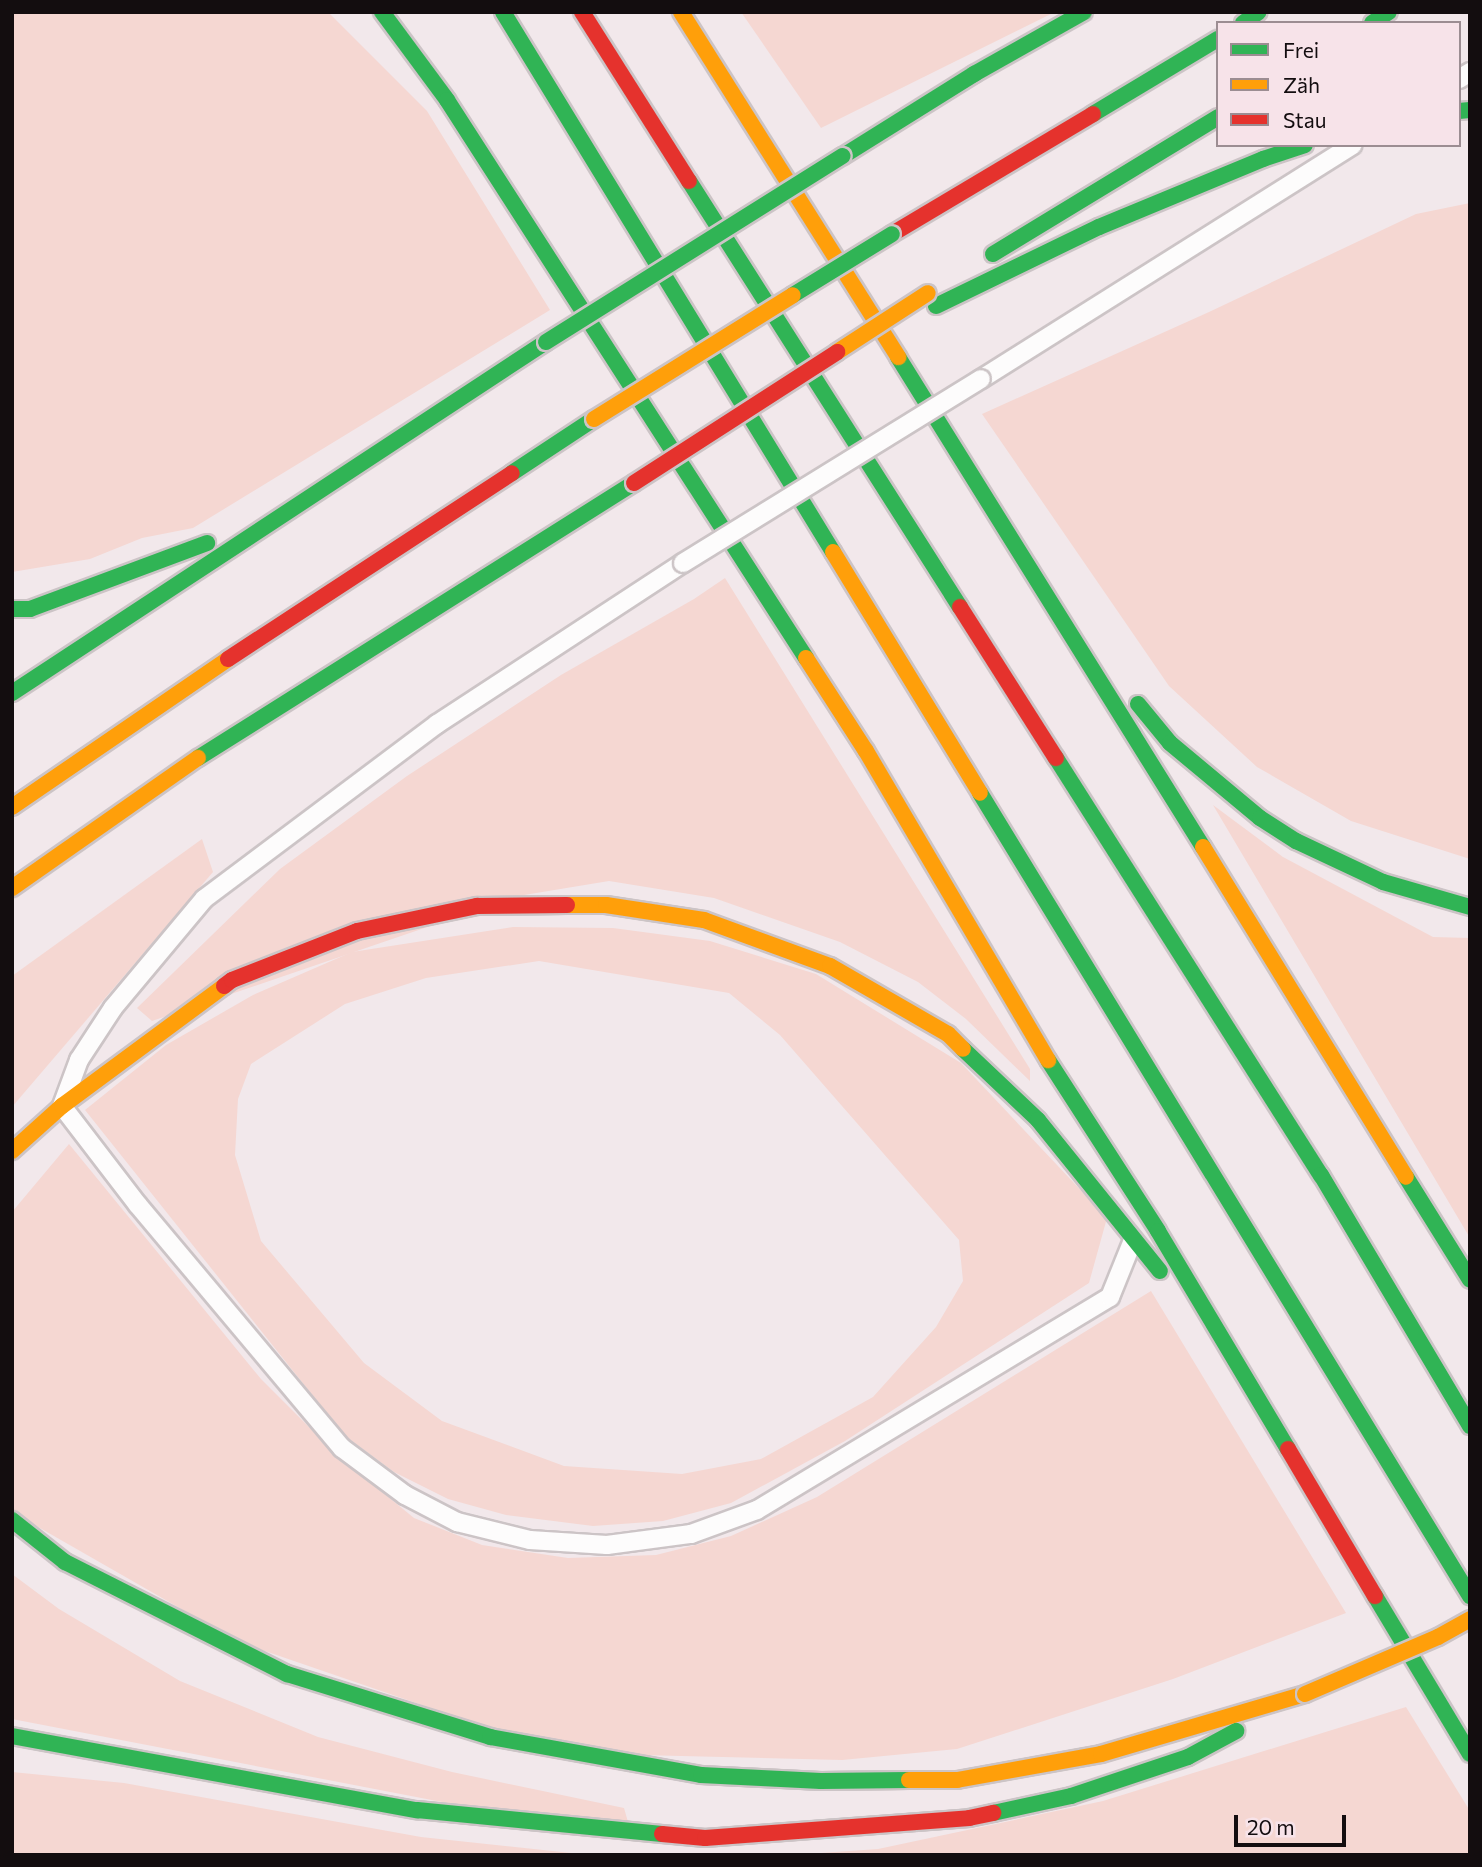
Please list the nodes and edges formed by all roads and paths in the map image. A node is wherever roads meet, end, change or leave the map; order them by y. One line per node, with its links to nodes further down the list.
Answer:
1 (503, 12): 29 (highway)
2 (582, 12): 27 (highway)
3 (681, 12): 14 (highway)
4 (1056, 12): 8 (highway)
5 (1084, 12): 8 (highway)
6 (385, 14): 26 (highway)
7 (1216, 39): 19 (highway, bridge)
8 (974, 74): 13 (highway, bridge)
9 (1216, 118): 12 (highway)
10 (1299, 147): 20 (highway, bridge)
11 (1349, 147): 22 (lane, bridge)
12 (975, 265)
13 (284, 513): 15 (highway); 17 (highway)
14 (1021, 552): 16 (highway); 25 (highway)
15 (12, 609)
16 (1114, 672)
17 (12, 693)
18 (1130, 694): 21 (highway)
19 (12, 807)
20 (12, 888)
21 (1470, 907)
22 (62, 1106): 23 (highway); 24 (highway); 24 (lane)
23 (12, 1151)
24 (1133, 1240): 26 (highway)
25 (1470, 1280)
26 (1233, 1356): 33 (highway)
27 (1470, 1426)
28 (12, 1520): 31 (highway)
29 (1470, 1596)
30 (1470, 1619): 31 (highway, bridge)
31 (1305, 1694): 32 (highway)
32 (12, 1736)
33 (1470, 1755)

